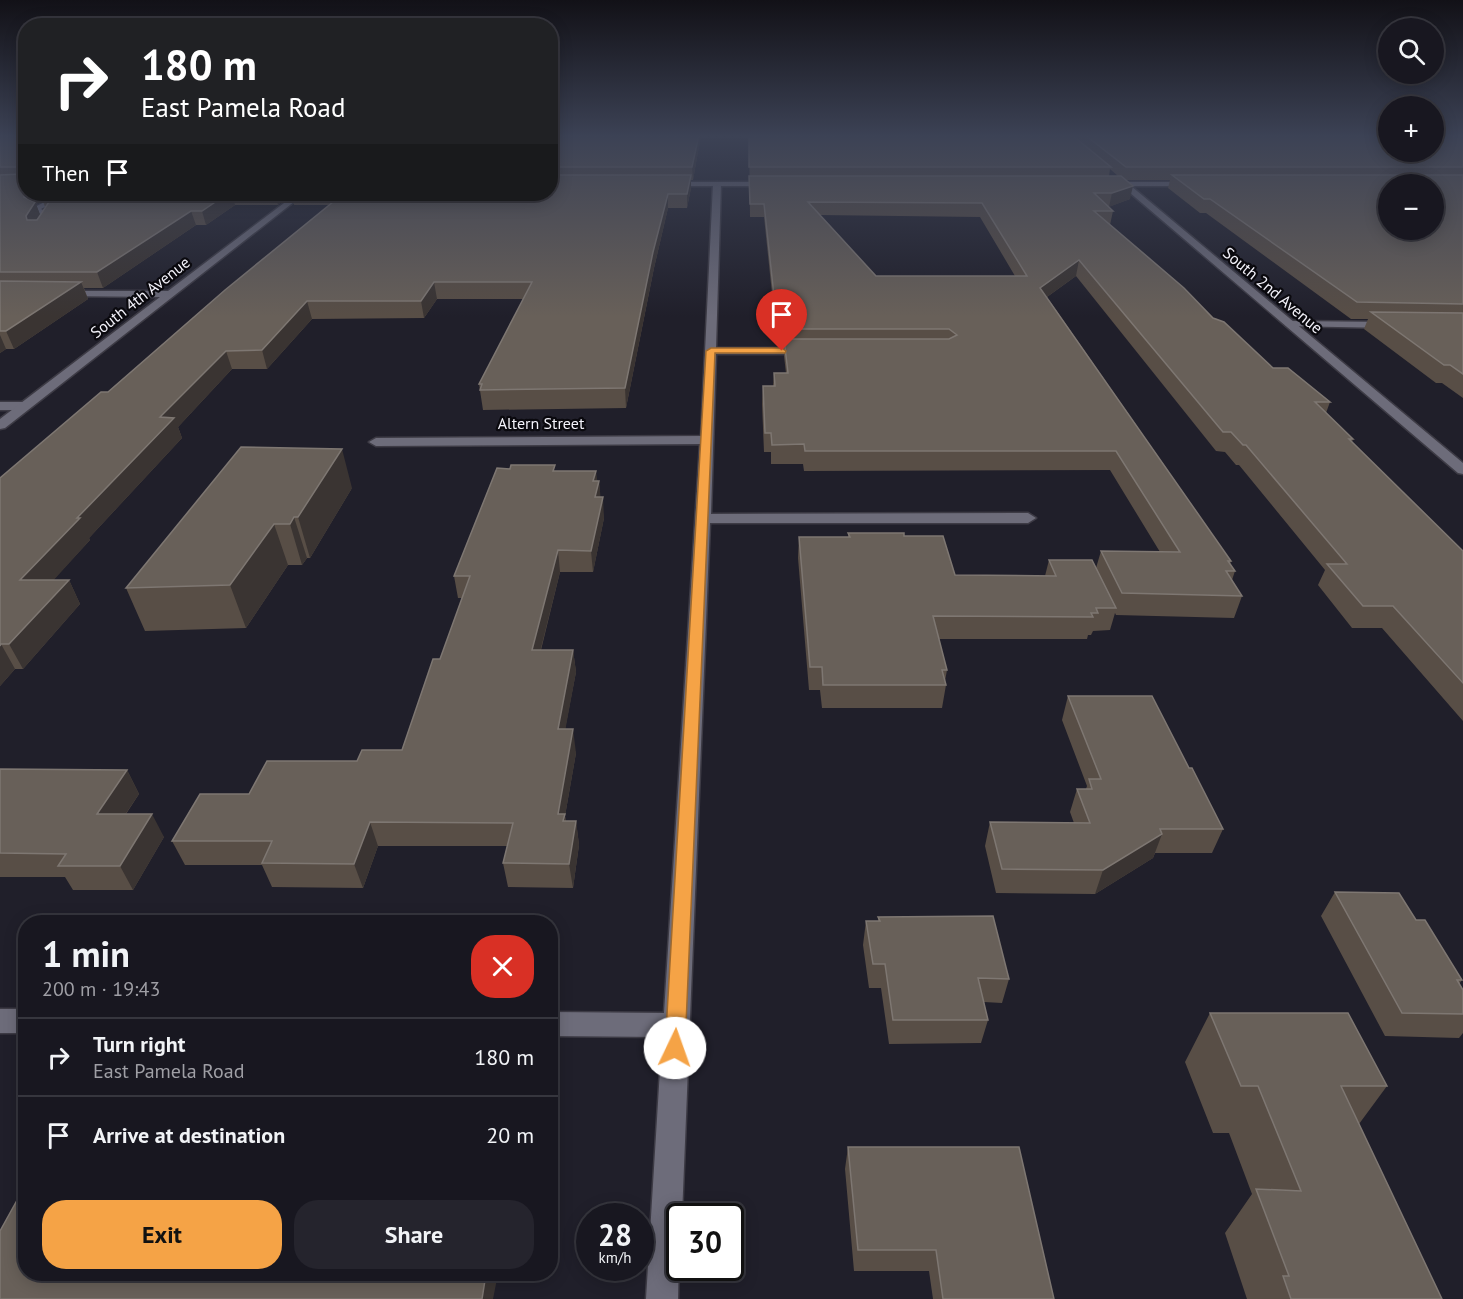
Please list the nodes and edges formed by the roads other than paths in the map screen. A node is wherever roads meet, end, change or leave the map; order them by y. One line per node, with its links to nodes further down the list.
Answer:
1 (717, 196): 10 (street)
2 (1138, 196): 8 (street, South 2nd Avenue)
3 (53, 201): 5 (street)
4 (291, 201): 7 (street, South 4th Avenue)
5 (38, 232)
6 (57, 293): 7 (street)
7 (169, 294): 13 (street, South 4th Avenue)
8 (1290, 324): 9 (street); 17 (street, South 2nd Avenue)
9 (1396, 325)
10 (711, 351): 11 (street); 15 (street)
11 (817, 351)
12 (0, 406): 13 (street)
13 (24, 406): 14 (street, South 4th Avenue)
14 (0, 425)
15 (707, 440): 16 (street, Altern Street); 19 (street)
16 (376, 442)
17 (1463, 470)
18 (1028, 518): 19 (street)
19 (703, 519): 23 (street)
20 (0, 1021): 21 (street)
21 (18, 1021)
22 (558, 1024): 23 (street)
23 (676, 1025): 24 (street)
24 (662, 1299)

